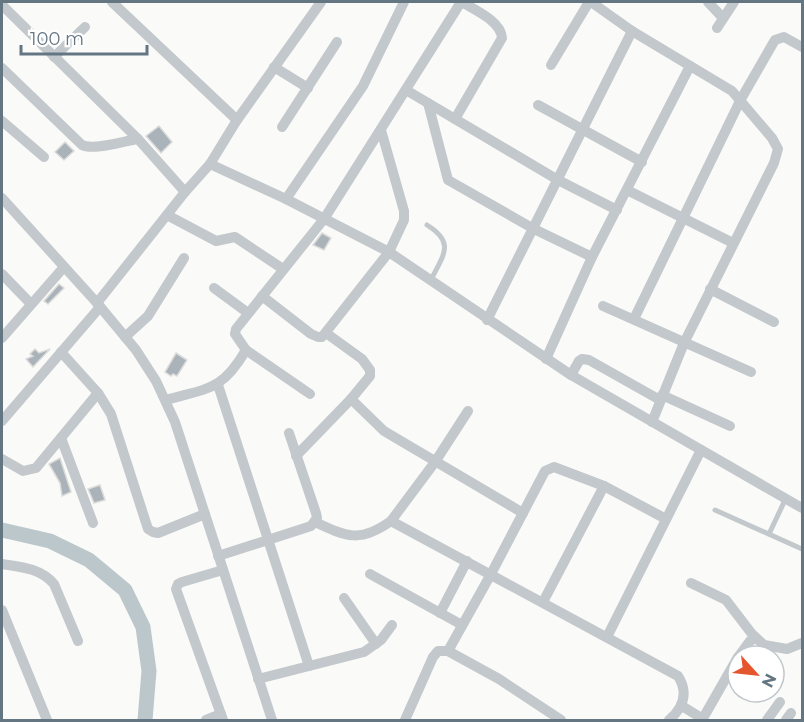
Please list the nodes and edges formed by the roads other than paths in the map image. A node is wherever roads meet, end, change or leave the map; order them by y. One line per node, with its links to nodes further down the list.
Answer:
1 (112, 2): 26 (street)
2 (462, 2): 21 (street); 25 (street)
3 (590, 2): 12 (street); 16 (street)
4 (708, 2): 9 (street)
5 (734, 2): 9 (street)
6 (317, 3): 18 (street)
7 (401, 3): 39 (street)
8 (2, 5): 15 (street)
9 (723, 18): 11 (street)
10 (85, 27): 15 (street)
11 (717, 28)
12 (632, 31): 17 (street); 30 (street)
13 (337, 42): 20 (street)
14 (802, 47): 22 (street)
15 (54, 57): 31 (street)
16 (551, 65)
17 (690, 66): 22 (street); 33 (street)
18 (274, 67): 20 (street); 26 (street)
19 (2, 68): 31 (street)
20 (308, 87): 28 (street)
21 (406, 90): 23 (street); 29 (street)
22 (741, 99): 42 (street); 46 (street)
23 (428, 103): 25 (street); 45 (street)
24 (538, 105): 30 (street)
25 (454, 119): 35 (street)
26 (237, 120): 34 (street)
27 (2, 121): 32 (street)
28 (282, 127)
29 (381, 130): 43 (street); 47 (street)
30 (583, 130): 33 (street); 35 (street)
31 (138, 139): 37 (street)
32 (44, 157)
33 (642, 162): 36 (street)
34 (210, 164): 37 (street); 39 (street)
35 (558, 180): 40 (street); 45 (street)
36 (627, 190): 40 (street); 42 (street)
37 (185, 192): 41 (street)
38 (2, 198): 50 (street)
39 (286, 199): 43 (street)
40 (617, 210): 48 (street)
41 (167, 215): 51 (street); 58 (street)
42 (684, 217): 46 (street); 61 (street)
43 (324, 219): 47 (street); 51 (street)
44 (427, 225): 53 (lane)
45 (534, 229): 48 (street); 62 (street)
46 (733, 243): 55 (street)
47 (389, 252): 53 (street); 64 (street)
48 (592, 257): 70 (street)
49 (184, 258): 65 (street)
50 (64, 267): 57 (street); 58 (street)
51 (283, 269): 56 (street)
52 (2, 274): 57 (street)
53 (431, 280): 62 (street)
54 (214, 288): 60 (street)
55 (710, 289): 63 (street); 67 (street)
56 (262, 297): 60 (street); 64 (street)
57 (31, 304): 66 (street)
58 (98, 305): 65 (street); 69 (street)
59 (603, 306): 61 (street)
60 (248, 314): 68 (street)
61 (634, 319): 67 (street)
62 (488, 320): 70 (street)
63 (774, 322)
64 (326, 333): 77 (street)
65 (125, 337): 78 (street)
66 (2, 339)
67 (684, 343): 71 (street); 76 (street)
68 (246, 350): 73 (street); 75 (street)
69 (61, 352): 74 (street); 80 (street)
70 (546, 359): 72 (street)
71 (751, 372)
72 (571, 375): 76 (street); 81 (street)
73 (218, 385): 78 (street); 100 (street)
74 (98, 393): 84 (street); 94 (street)
75 (310, 394)
76 (661, 397): 81 (street); 82 (street)
77 (351, 399): 86 (street); 88 (street)
78 (166, 400): 94 (street)
79 (468, 411): 88 (street)
80 (2, 420)
81 (652, 422): 85 (street)
82 (730, 426)
83 (289, 433): 86 (street)
84 (61, 438): 87 (street); 98 (street)
85 (700, 450): 90 (street); 95 (street)
86 (296, 456): 97 (street)
87 (2, 459)
88 (435, 462): 93 (street); 96 (street)
89 (604, 486): 93 (street); 95 (street); 110 (street)
90 (786, 498): 91 (street); 99 (lane)
91 (802, 508)
92 (715, 510): 99 (lane)
93 (523, 513): 107 (street)
94 (205, 514): 102 (street)
95 (666, 519): 116 (street)
96 (391, 521): 97 (street); 103 (street)
97 (315, 522): 100 (street)
98 (93, 523)
99 (769, 534): 101 (lane)
100 (267, 540): 102 (street); 122 (street)
101 (802, 549)
102 (218, 556): 105 (street)
103 (467, 561): 107 (street); 112 (street)
104 (2, 564): 117 (street)
105 (223, 570): 124 (street); 127 (street)
106 (370, 574): 112 (street)
107 (491, 574): 110 (street); 114 (street)
108 (690, 583): 115 (street)
109 (344, 598): 119 (street)
110 (543, 602): 116 (street)
111 (2, 610): 129 (street)
112 (440, 613): 114 (street)
113 (392, 625): 119 (street)
114 (462, 625): 121 (street)
115 (753, 636): 118 (street); 120 (street)
116 (607, 637): 126 (street)
117 (78, 641)
118 (802, 643)
119 (376, 644): 122 (street)
120 (748, 644)
121 (448, 651): 132 (street); 133 (street)
122 (309, 666): 124 (street)
123 (726, 675): 128 (street)
124 (258, 679): 131 (street)
125 (779, 704): 135 (street)
126 (682, 706): 128 (street); 134 (street)
127 (222, 717): 130 (street)
128 (699, 717)
129 (47, 720)
130 (206, 720)
131 (272, 720)
132 (405, 720)
133 (561, 720)
134 (669, 720)
135 (767, 720)

